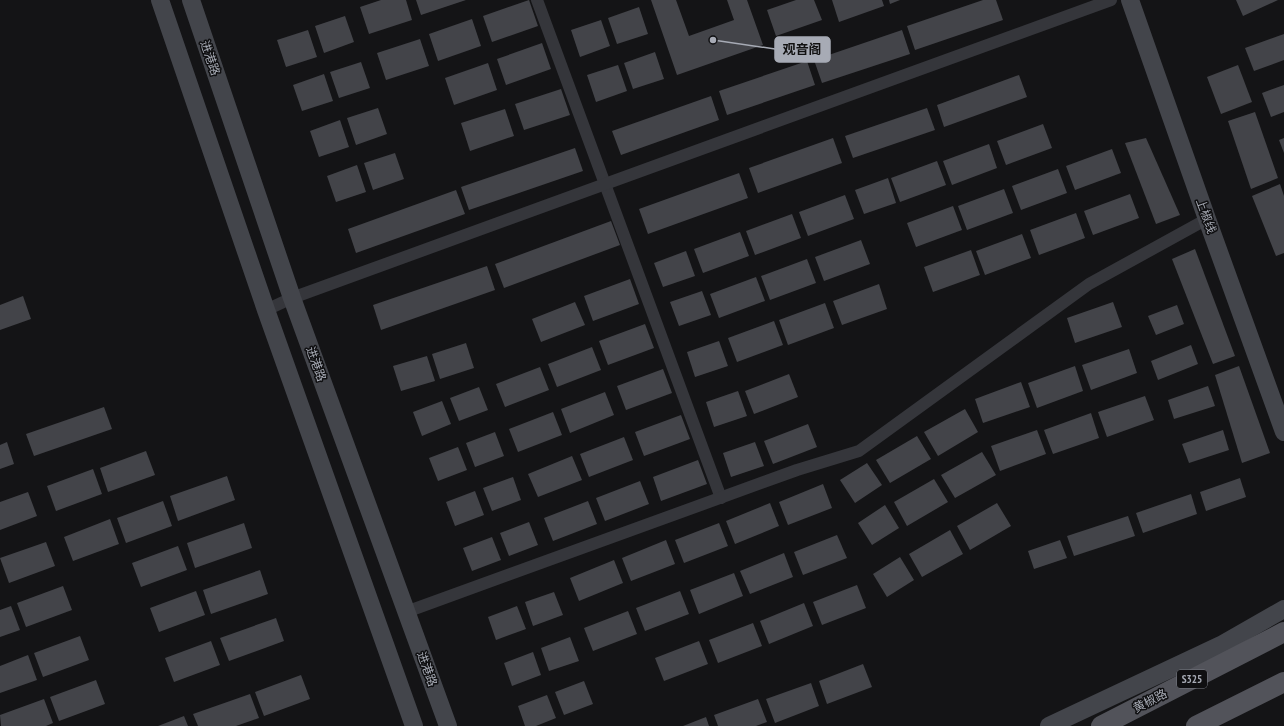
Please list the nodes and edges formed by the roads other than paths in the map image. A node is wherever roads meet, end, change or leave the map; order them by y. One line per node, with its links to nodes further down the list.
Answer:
1 (160, 0): 9 (main road)
2 (191, 0): 8 (main road, 进港路)
3 (538, 0): 6 (street)
4 (1111, 0): 6 (street)
5 (1130, 0): 7 (main road, 上椒线)
6 (604, 184): 8 (street); 11 (street)
7 (1207, 219): 10 (main road, 上椒线); 11 (street)
8 (292, 298): 9 (street); 13 (main road, 进港路)
9 (266, 310): 16 (main road)
10 (1284, 432)
11 (721, 498): 13 (street)
12 (1284, 609): 18 (main road)
13 (406, 612): 17 (main road, 进港路)
14 (1284, 632): 19 (main road, 黄椒路 / S325)
15 (1284, 682): 20 (main road)
16 (414, 726)
17 (448, 726)
18 (1049, 726)
19 (1100, 726)
20 (1196, 726)

